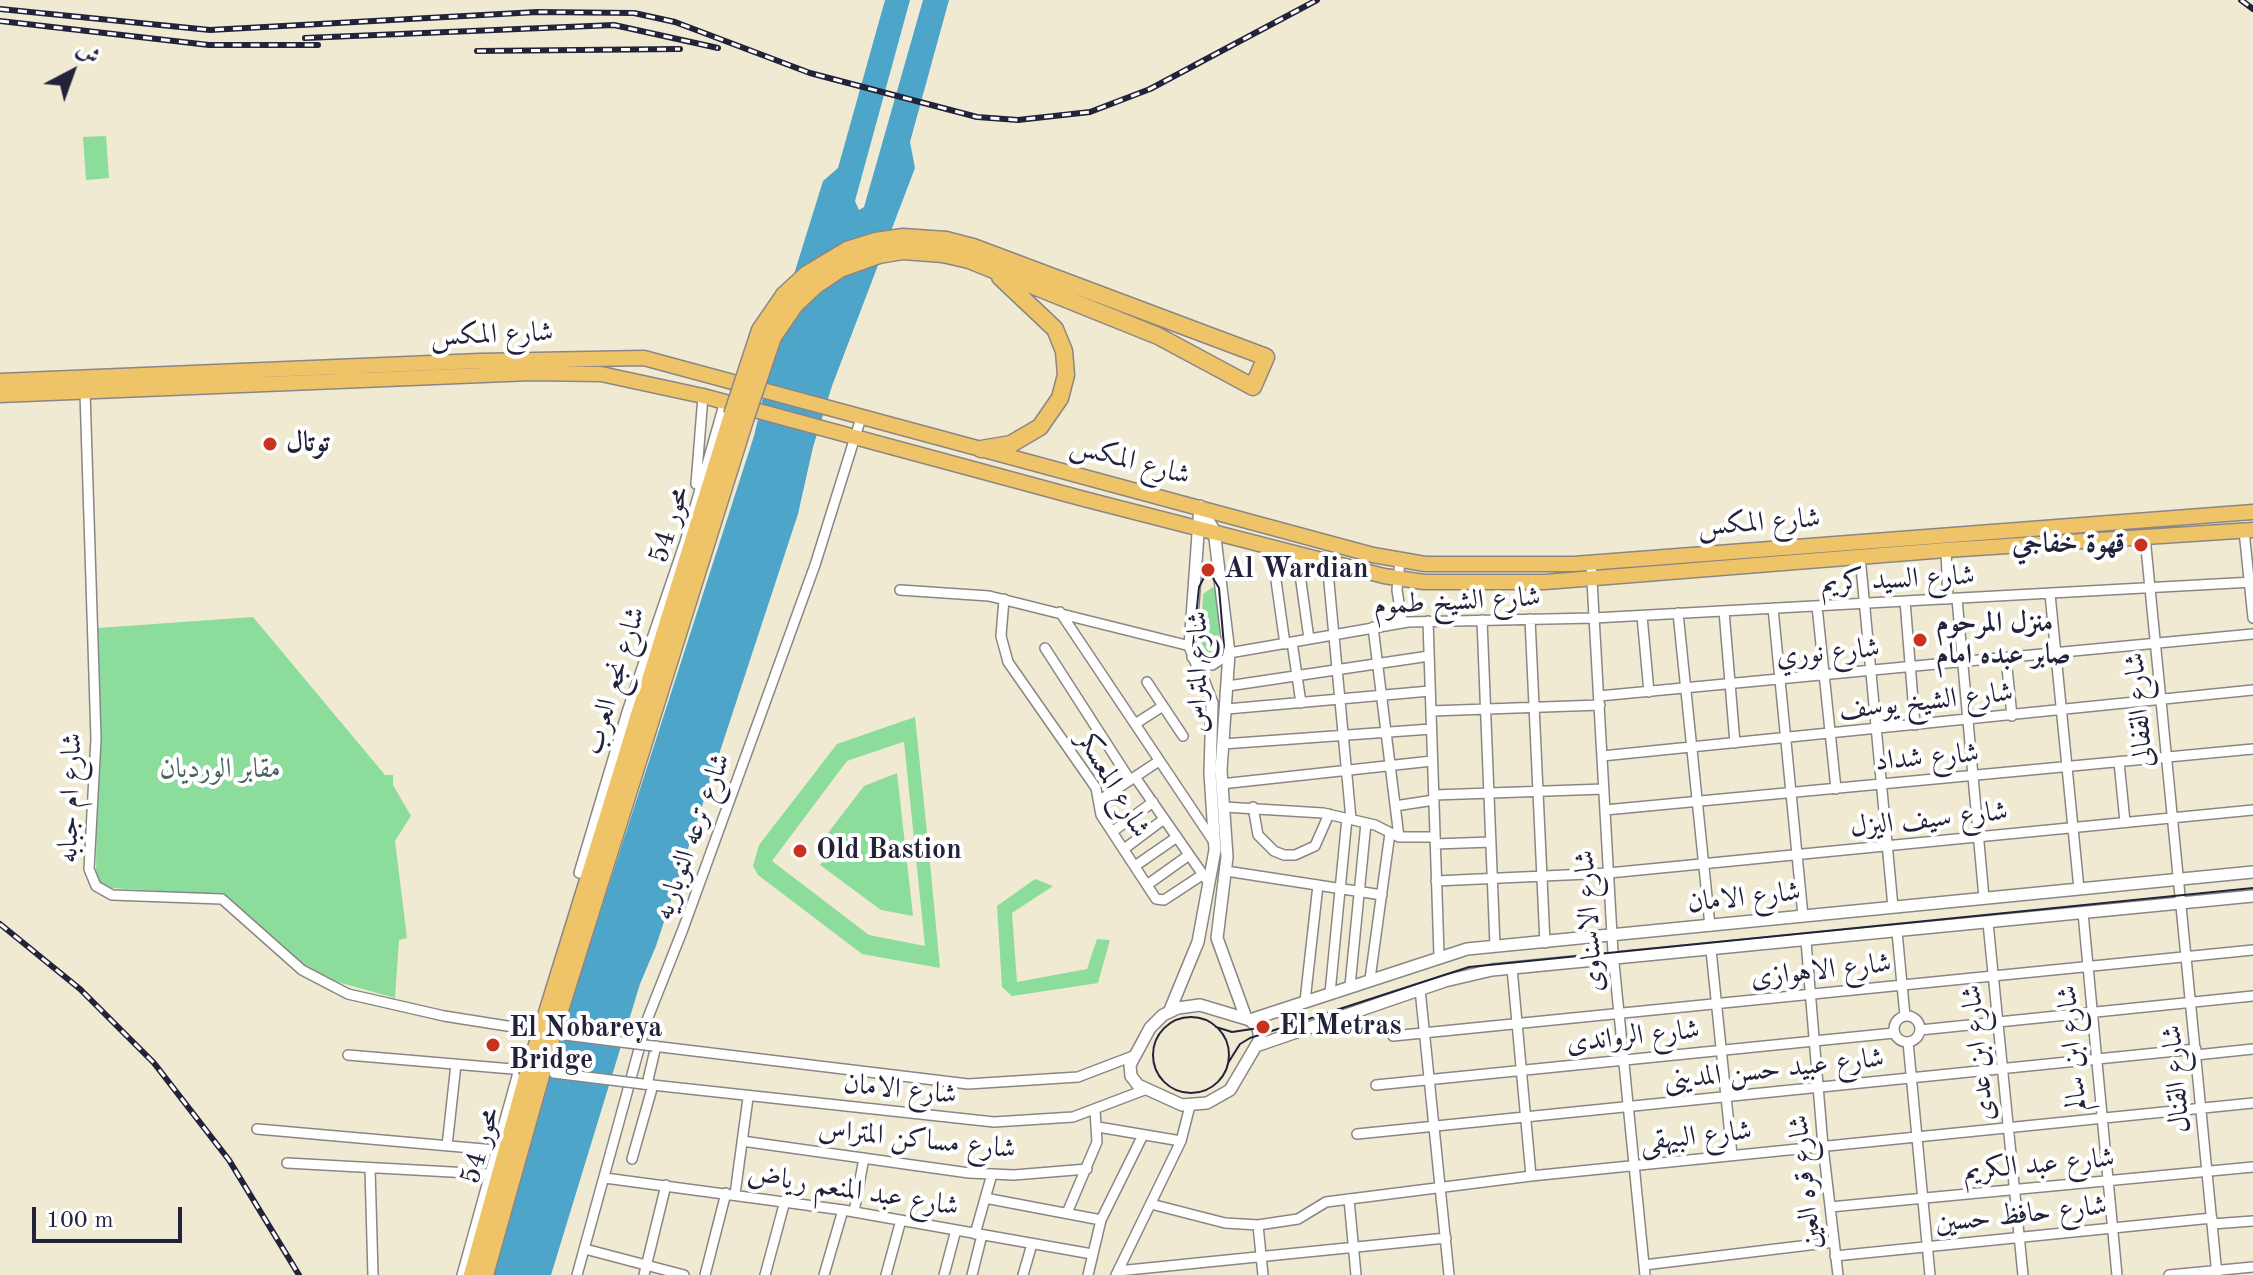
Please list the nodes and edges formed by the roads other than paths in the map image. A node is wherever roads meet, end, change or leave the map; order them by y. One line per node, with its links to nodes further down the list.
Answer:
1 (944, 247): 2 (highway, محور 54); 2 (highway, محور 54); 9 (highway, محور 54, bridge)
2 (990, 268): 12 (highway)
3 (435, 363): 4 (main road); 5 (main road, شارع المكس); 10 (main road, شارع المكس)
4 (436, 379): 6 (main road, شارع المكس); 8 (main road, شارع المكس)
5 (0, 381)
6 (85, 392): 7 (main road, شارع المكس); 205 (street, شارع ام جبابه)
7 (0, 395)
8 (703, 396): 9 (main road, شارع المكس); 15 (street, شارع نجع العرب)
9 (734, 412): 11 (main road, شارع المكس); 15 (street, شارع نجع العرب); 205 (highway, محور 54)
10 (861, 418): 11 (street, شارع ترعه النوباريه); 12 (main road, شارع المكس)
11 (855, 439): 14 (main road, شارع المكس); 264 (street, شارع ترعه النوباريه)
12 (981, 449): 13 (main road, شارع المكس)
13 (1089, 477): 14 (main road); 16 (main road, شارع المكس)
14 (1084, 499): 18 (main road, شارع المكس)
15 (694, 503): 151 (street, شارع نجع العرب)
16 (1200, 506): 18 (street, شارع المتراس); 19 (street, شارع المتراس); 27 (main road, شارع المكس)
17 (2253, 512): 28 (main road, شارع المكس)
18 (1197, 527): 19 (main road, شارع المكس); 57 (street, شارع المتراس)
19 (1214, 530): 22 (main road, شارع المكس); 58 (street, شارع المتراس)
20 (2248, 531): 21 (main road, شارع المكس); 30 (street)
21 (2145, 537): 23 (main road, شارع المكس); 31 (street, شارع القفالى)
22 (1271, 545): 24 (main road, شارع المكس); 54 (street)
23 (1946, 550): 25 (main road, شارع المكس); 35 (street)
24 (1297, 553): 26 (main road, شارع المكس); 53 (street)
25 (1860, 556): 28 (main road, شارع المكس); 37 (street)
26 (1327, 561): 29 (main road, شارع المكس); 51 (street)
27 (1400, 561): 28 (main road, شارع المكس); 29 (street)
28 (1591, 570): 29 (main road, شارع المكس); 44 (street, شارع الاسناوى)
29 (1397, 579): 49 (street)
30 (2251, 582): 31 (street, شارع السيد كريم); 45 (street)
31 (2150, 588): 33 (street, شارع السيد كريم); 55 (street, شارع القفالى)
32 (900, 590): 34 (street)
33 (2050, 594): 35 (street, شارع السيد كريم); 59 (street)
34 (1004, 599): 41 (street); 121 (street, شارع المعسكر)
35 (1952, 599): 36 (street, شارع السيد كريم); 62 (street)
36 (1905, 601): 37 (street, شارع السيد كريم); 64 (street)
37 (1864, 604): 38 (street, شارع السيد كريم); 66 (street)
38 (1817, 606): 39 (street, شارع السيد كريم); 67 (street)
39 (1773, 608): 40 (street, شارع السيد كريم); 69 (street)
40 (1724, 611): 42 (street, شارع السيد كريم); 71 (street)
41 (1060, 612): 57 (street); 90 (street)
42 (1678, 613): 43 (street, شارع السيد كريم); 73 (street)
43 (1642, 616): 44 (street, شارع السيد كريم); 76 (street)
44 (1594, 618): 46 (street, شارع الشيخ طموم); 79 (street, شارع الاسناوى)
45 (2253, 618)
46 (1530, 619): 47 (street, شارع الشيخ طموم); 83 (street)
47 (1482, 620): 48 (street, شارع الشيخ طموم); 85 (street)
48 (1428, 621): 49 (street, شارع الشيخ طموم); 60 (street)
49 (1402, 622): 50 (street, شارع الشيخ طموم)
50 (1373, 627): 51 (street, شارع الشيخ طموم); 63 (street)
51 (1334, 634): 53 (street, شارع الشيخ طموم); 65 (street)
52 (2253, 634): 55 (street, شارع نوري)
53 (1309, 639): 54 (street, شارع الشيخ طموم)
54 (1288, 643): 58 (street, شارع الشيخ طموم); 68 (street)
55 (2156, 643): 59 (street, شارع نوري); 80 (street, شارع القفالى)
56 (1045, 648): 112 (street)
57 (1192, 652): 58 (street); 141 (street, شارع المتراس)
58 (1229, 653): 72 (street, شارع المتراس)
59 (2056, 653): 61 (street, شارع نوري); 87 (street)
60 (1429, 656): 63 (street); 75 (street)
61 (2006, 658): 62 (street, شارع نوري); 88 (street)
62 (1962, 662): 64 (street, شارع نوري); 89 (street)
63 (1378, 663): 65 (street); 77 (street)
64 (1911, 667): 66 (street, شارع نوري); 91 (street)
65 (1337, 670): 68 (street); 78 (street)
66 (1871, 671): 67 (street, شارع نوري); 93 (street)
67 (1824, 675): 69 (street, شارع نوري); 95 (street)
68 (1297, 676): 72 (street); 81 (street)
69 (1780, 679): 71 (street, شارع نوري); 98 (street)
70 (1147, 682): 82 (street)
71 (1730, 684): 73 (street, شارع نوري); 99 (street)
72 (1228, 686): 84 (street, شارع المتراس)
73 (1686, 688): 76 (street, شارع نوري); 101 (street)
74 (2253, 690): 80 (street, شارع الشيخ يوسف)
75 (1430, 691): 77 (street); 86 (street)
76 (1649, 692): 79 (street, شارع نوري)
77 (1381, 695): 78 (street); 94 (street)
78 (1340, 699): 81 (street); 96 (street)
79 (1599, 700): 83 (street, شارع نوري); 103 (street, شارع الاسناوى)
80 (2161, 700): 87 (street, شارع الشيخ يوسف); 104 (street, شارع القفالى)
81 (1301, 703): 84 (street)
82 (1163, 706): 90 (street); 97 (street)
83 (1534, 707): 85 (street, شارع نوري); 117 (street)
84 (1227, 709): 100 (street, شارع المتراس)
85 (1485, 709): 86 (street, شارع نوري); 118 (street)
86 (1431, 711): 92 (street)
87 (2061, 711): 88 (street, شارع الشيخ يوسف); 109 (street)
88 (2012, 716): 89 (street, شارع الشيخ يوسف)
89 (1968, 720): 91 (street, شارع الشيخ يوسف); 111 (street)
90 (1135, 724): 105 (street)
91 (1915, 725): 93 (street, شارع الشيخ يوسف)
92 (1431, 729): 94 (street); 106 (street)
93 (1876, 729): 95 (street, شارع الشيخ يوسف); 114 (street)
94 (1386, 732): 96 (street); 108 (street)
95 (1830, 733): 98 (street, شارع الشيخ يوسف); 116 (street)
96 (1343, 735): 100 (street); 110 (street)
97 (1183, 736)
98 (1785, 738): 99 (street, شارع الشيخ يوسف); 119 (street)
99 (1735, 743): 101 (street, شارع الشيخ يوسف)
100 (1223, 744): 113 (street, شارع المتراس)
101 (1692, 747): 103 (street, شارع الشيخ يوسف); 123 (street)
102 (2253, 749): 104 (street, شارع شداد)
103 (1602, 756): 115 (street, شارع الاسناوى)
104 (2167, 757): 107 (street, شارع شداد); 131 (street, شارع القفالى)
105 (1159, 761): 112 (street); 141 (street)
106 (1432, 761): 108 (street); 120 (street)
107 (2119, 762): 109 (street, شارع شداد); 133 (street)
108 (1390, 766): 110 (street); 124 (street)
109 (2067, 767): 111 (street, شارع شداد); 135 (street)
110 (1346, 771): 113 (street); 130 (street)
111 (1973, 776): 114 (street, شارع شداد); 139 (street)
112 (1133, 778): 121 (street); 122 (street)
113 (1221, 784): 125 (street, شارع المتراس)
114 (1881, 784): 116 (street, شارع شداد); 143 (street)
115 (1604, 789): 117 (street); 127 (street, شارع الاسناوى)
116 (1836, 789): 119 (street, شارع شداد)
117 (1538, 791): 118 (street); 154 (street)
118 (1489, 793): 120 (street); 142 (street)
119 (1791, 793): 123 (street, شارع شداد); 146 (street)
120 (1434, 797): 124 (street); 140 (street)
121 (1100, 800): 136 (street, شارع المعسكر)
122 (1153, 802): 132 (street); 136 (street)
123 (1697, 802): 127 (street, شارع شداد); 147 (street)
124 (1395, 806): 137 (street)
125 (1224, 807): 126 (street); 149 (street, شارع المتراس)
126 (1253, 807): 129 (street); 129 (street)
127 (1605, 810): 152 (street, شارع الاسناوى)
128 (2253, 810): 131 (street, شارع سيف اليزل)
129 (1329, 814): 130 (street)
130 (1349, 818): 134 (street); 161 (street)
131 (2172, 818): 133 (street, شارع سيف اليزل); 156 (street, شارع القفالى)
132 (1164, 819): 138 (street); 144 (street)
133 (2125, 822): 135 (street, شارع سيف اليزل)
134 (1366, 823): 137 (street); 163 (street)
135 (2073, 827): 139 (street, شارع سيف اليزل); 162 (street)
136 (1112, 832): 144 (street, شارع المعسكر)
137 (1394, 835): 140 (street); 164 (street)
138 (1177, 837): 145 (street); 148 (street)
139 (1978, 837): 143 (street, شارع سيف اليزل); 166 (street)
140 (1435, 841): 142 (street); 157 (street)
141 (1215, 842): 160 (street, شارع المتراس)
142 (1491, 842): 155 (street)
143 (1887, 846): 146 (street, شارع سيف اليزل); 168 (street)
144 (1124, 849): 148 (street, شارع المعسكر)
145 (1189, 855): 153 (street); 158 (street)
146 (1797, 855): 147 (street, شارع سيف اليزل); 170 (street)
147 (1703, 864): 152 (street, شارع سيف اليزل); 172 (street)
148 (1135, 866): 158 (street, شارع المعسكر)
149 (1226, 871): 159 (street); 174 (street, شارع المتراس)
150 (2253, 872): 156 (street, شارع الامان)
151 (579, 873)
152 (1609, 873): 154 (street, شارع سيف اليزل); 176 (street, شارع الاسناوى)
153 (1202, 875): 158 (street); 160 (street)
154 (1542, 876): 155 (street, شارع سيف اليزل); 178 (street)
155 (1492, 878): 157 (street, شارع سيف اليزل); 179 (street)
156 (2180, 879): 162 (street, شارع الامان); 167 (street, شارع القنال)
157 (1436, 881): 182 (street)
158 (1147, 885)
159 (1318, 885): 161 (street); 195 (street)
160 (1210, 887): 173 (street, شارع المتراس)
161 (1340, 889): 163 (street); 192 (street)
162 (2079, 889): 166 (street, شارع الامان)
163 (1360, 892): 164 (street); 190 (street)
164 (1382, 895): 188 (street)
165 (2253, 896): 167 (street, شارع الامان)
166 (1984, 898): 168 (street, شارع الامان)
167 (2182, 903): 169 (street, شارع الامان); 183 (street, شارع القنال)
168 (1893, 907): 170 (street, شارع الامان)
169 (2083, 913): 171 (street, شارع الامان); 185 (street, شارع ابن سالم)
170 (1803, 916): 172 (street, شارع الامان)
171 (1988, 923): 175 (street, شارع الامان); 187 (street, شارع ابن عدى)
172 (1710, 926): 176 (street, شارع الامان)
173 (1201, 929): 174 (street); 198 (street, شارع المتراس)
174 (1217, 930): 202 (street, شارع المتراس)
175 (1897, 932): 177 (street, شارع الامان); 189 (street)
176 (1612, 936): 178 (street, شارع الامان); 184 (street, شارع الاسناوى)
177 (1806, 941): 180 (street, شارع الامان); 193 (street, شارع قره العين)
178 (1545, 943): 179 (street, شارع الامان)
179 (1495, 946): 182 (street, شارع الامان)
180 (1711, 950): 184 (street, شارع الامان); 197 (street)
181 (2253, 950): 183 (street, شارع الاهوازى)
182 (1439, 955): 188 (street, شارع الامان)
183 (2187, 957): 185 (street, شارع الاهوازى); 196 (street, شارع القنال)
184 (1614, 960): 186 (street, شارع الامان); 200 (street, شارع الاسناوى)
185 (2088, 967): 187 (street, شارع الاهوازى); 199 (street, شارع ابن سالم)
186 (1512, 968): 191 (street, شارع الامان); 204 (street)
187 (1994, 976): 189 (street, شارع الاهوازى); 203 (street, شارع ابن عدى)
188 (1370, 979): 190 (street, شارع الامان)
189 (1902, 985): 193 (street, شارع الاهوازى); 201 (street)
190 (1350, 986): 192 (street, شارع الامان)
191 (1420, 989): 207 (street); 212 (street, شارع الامان)
192 (1330, 993): 195 (street, شارع الامان)
193 (1811, 994): 197 (street, شارع الاهوازى); 210 (street, شارع قره العين)
194 (2253, 996): 196 (street)
195 (1305, 1001): 202 (street, شارع الامان)
196 (2191, 1003): 199 (street); 216 (street, شارع القنال)
197 (1716, 1004): 200 (street, شارع الاهوازى); 215 (street)
198 (1170, 1010): 202 (street); 218 (street)
199 (2092, 1013): 203 (street); 219 (street, شارع ابن سالم)
200 (1619, 1014): 204 (street, شارع الاهوازى); 220 (street, شارع الاسناوى)
201 (1905, 1016): 206 (street); 208 (street)
202 (1248, 1019): 212 (street)
203 (1998, 1023): 206 (street); 222 (street, شارع ابن عدى)
204 (1517, 1024): 207 (street, شارع الاهوازى); 223 (street)
205 (555, 1026): 213 (street, شارع ام جبابه, bridge); 224 (highway, محور 54, bridge)
206 (1920, 1030): 211 (street)
207 (1424, 1033): 209 (street, شارع الاهوازى); 226 (street)
208 (1894, 1033): 210 (street, شارع الرواندى); 211 (street)
209 (1393, 1036)
210 (1816, 1041): 215 (street, شارع الرواندى); 229 (street, شارع قره العين)
211 (1908, 1042): 225 (street)
212 (1259, 1045): 234 (street)
213 (655, 1046): 218 (street, شارع الامان); 227 (street)
214 (2253, 1049): 216 (street, شارع عبيد حسن المدينى)
215 (1721, 1050): 220 (street, شارع الرواندى); 231 (street)
216 (2196, 1052): 219 (street, شارع عبيد حسن المدينى); 236 (street, شارع القنال)
217 (348, 1055): 221 (street, شارع الامان)
218 (1133, 1056): 230 (street)
219 (2097, 1059): 222 (street, شارع عبيد حسن المدينى); 239 (street, شارع ابن سالم)
220 (1624, 1060): 223 (street, شارع الرواندى); 235 (street, شارع الاسناوى)
221 (456, 1064): 224 (street, شارع الامان); 249 (street)
222 (2003, 1069): 225 (street, شارع عبيد حسن المدينى); 242 (street, شارع ابن عدى)
223 (1521, 1070): 226 (street, شارع الرواندى); 238 (street)
224 (535, 1074): 227 (street, شارع الامان, bridge); 251 (street); 304 (highway, محور 54); 305 (highway, محور 54)
225 (1911, 1078): 229 (street, شارع عبيد حسن المدينى); 246 (street)
226 (1429, 1080): 228 (street, شارع الرواندى); 240 (street)
227 (648, 1084): 232 (street, شارع الامان); 254 (street)
228 (1376, 1085)
229 (1819, 1087): 231 (street, شارع عبيد حسن المدينى); 250 (street, شارع قره العين)
230 (1147, 1089): 234 (street); 237 (street, شارع الامان)
231 (1726, 1097): 235 (street, شارع عبيد حسن المدينى); 252 (street)
232 (748, 1098): 237 (street, شارع الامان); 247 (street)
233 (2253, 1103): 236 (street, شارع البيهقى)
234 (1190, 1106): 248 (street)
235 (1628, 1107): 238 (street, شارع عبيد حسن المدينى); 256 (street, شارع الاسناوى)
236 (2201, 1108): 239 (street, شارع البيهقى); 260 (street, شارع القنال)
237 (1095, 1110): 241 (street)
238 (1526, 1117): 240 (street, شارع عبيد حسن المدينى); 263 (street)
239 (2102, 1118): 242 (street, شارع البيهقى); 265 (street, شارع ابن سالم)
240 (1434, 1126): 244 (street, شارع عبيد حسن المدينى); 267 (street)
241 (1098, 1127): 245 (street); 259 (street)
242 (2008, 1128): 246 (street, شارع البيهقى); 268 (street, شارع ابن عدى)
243 (257, 1129): 249 (street)
244 (1357, 1134)
245 (1143, 1135): 248 (street); 280 (street)
246 (1917, 1137): 250 (street, شارع البيهقى); 271 (street)
247 (742, 1141): 253 (street, شارع مساكن المتراس); 269 (street)
248 (1181, 1141): 274 (street)
249 (447, 1146): 251 (street)
250 (1823, 1146): 252 (street, شارع البيهقى); 275 (street, شارع قره العين)
251 (495, 1150): 261 (street)
252 (1732, 1155): 256 (street, شارع البيهقى)
253 (864, 1158): 262 (street, شارع مساكن المتراس); 277 (street)
254 (632, 1159)
255 (287, 1163): 258 (street)
256 (1634, 1165): 263 (street, شارع البيهقى); 299 (street, شارع الاسناوى)
257 (2253, 1167): 260 (street, شارع عبد الكريم)
258 (370, 1168): 261 (street); 302 (street)
259 (1087, 1169): 262 (street, شارع مساكن المتراس); 278 (street)
260 (2207, 1172): 265 (street, شارع عبد الكريم); 281 (street, شارع القنال)
261 (488, 1174): 303 (street)
262 (992, 1174): 270 (street)
263 (1531, 1176): 267 (street, شارع البيهقى)
264 (605, 1178): 266 (street, شارع عبد المنعم رياض); 293 (street, شارع ترعه النوباريه)
265 (2108, 1181): 268 (street, شارع عبد الكريم); 284 (street, شارع ابن سالم)
266 (666, 1185): 269 (street, شارع عبد المنعم رياض); 298 (street)
267 (1440, 1187): 272 (street, شارع البيهقى); 288 (street)
268 (2014, 1190): 271 (street, شارع عبد الكريم); 287 (street, شارع ابن عدى)
269 (731, 1193): 273 (street, شارع عبد المنعم رياض); 308 (street)
270 (985, 1198): 278 (street); 286 (street)
271 (1923, 1198): 275 (street, شارع عبد الكريم); 291 (street)
272 (1349, 1199): 283 (street, شارع البيهقى); 292 (street)
273 (785, 1201): 276 (street, شارع عبد المنعم رياض); 309 (street)
274 (1151, 1204): 283 (street, شارع البيهقى); 300 (street)
275 (1830, 1207): 289 (street, شارع قره العين)
276 (843, 1210): 277 (street, شارع عبد المنعم رياض); 310 (street)
277 (854, 1212): 279 (street, شارع عبد المنعم رياض)
278 (1067, 1213): 280 (street)
279 (901, 1220): 285 (street, شارع عبد المنعم رياض); 311 (street)
280 (1101, 1220): 294 (street)
281 (2212, 1221): 282 (street, شارع حافظ حسين); 284 (street, شارع حافظ حسين); 301 (street, شارع القنال)
282 (2253, 1221)
283 (1258, 1225): 296 (street)
284 (2113, 1228): 287 (street, شارع حافظ حسين); 322 (street, شارع ابن سالم)
285 (956, 1230): 286 (street, شارع عبد المنعم رياض); 312 (street)
286 (978, 1234): 290 (street, شارع عبد المنعم رياض); 313 (street)
287 (2019, 1237): 291 (street, شارع حافظ حسين); 321 (street, شارع ابن عدى)
288 (1446, 1238): 292 (street); 318 (street)
289 (1834, 1242): 295 (street, شارع قره العين); 299 (street)
290 (1032, 1244): 294 (street, شارع عبد المنعم رياض); 314 (street)
291 (1927, 1246): 295 (street, شارع حافظ حسين); 320 (street)
292 (1354, 1247): 296 (street); 317 (street)
293 (585, 1249): 298 (street); 306 (street, شارع ترعه النوباريه)
294 (1092, 1254): 315 (street)
295 (1835, 1256): 319 (street, شارع قره العين)
296 (1261, 1257): 300 (street); 316 (street)
297 (2253, 1267): 301 (street)
298 (645, 1270): 307 (street)
299 (1644, 1270)
300 (1117, 1273)
301 (2217, 1273): 323 (street)
302 (373, 1275)
303 (462, 1275)
304 (472, 1275)
305 (485, 1275)
306 (577, 1275)
307 (684, 1275)
308 (705, 1275)
309 (765, 1275)
310 (824, 1275)
311 (886, 1275)
312 (944, 1275)
313 (972, 1275)
314 (1023, 1275)
315 (1088, 1275)
316 (1263, 1275)
317 (1356, 1275)
318 (1449, 1275)
319 (1838, 1275)
320 (1930, 1275)
321 (2023, 1275)
322 (2117, 1275)
323 (2169, 1275)

